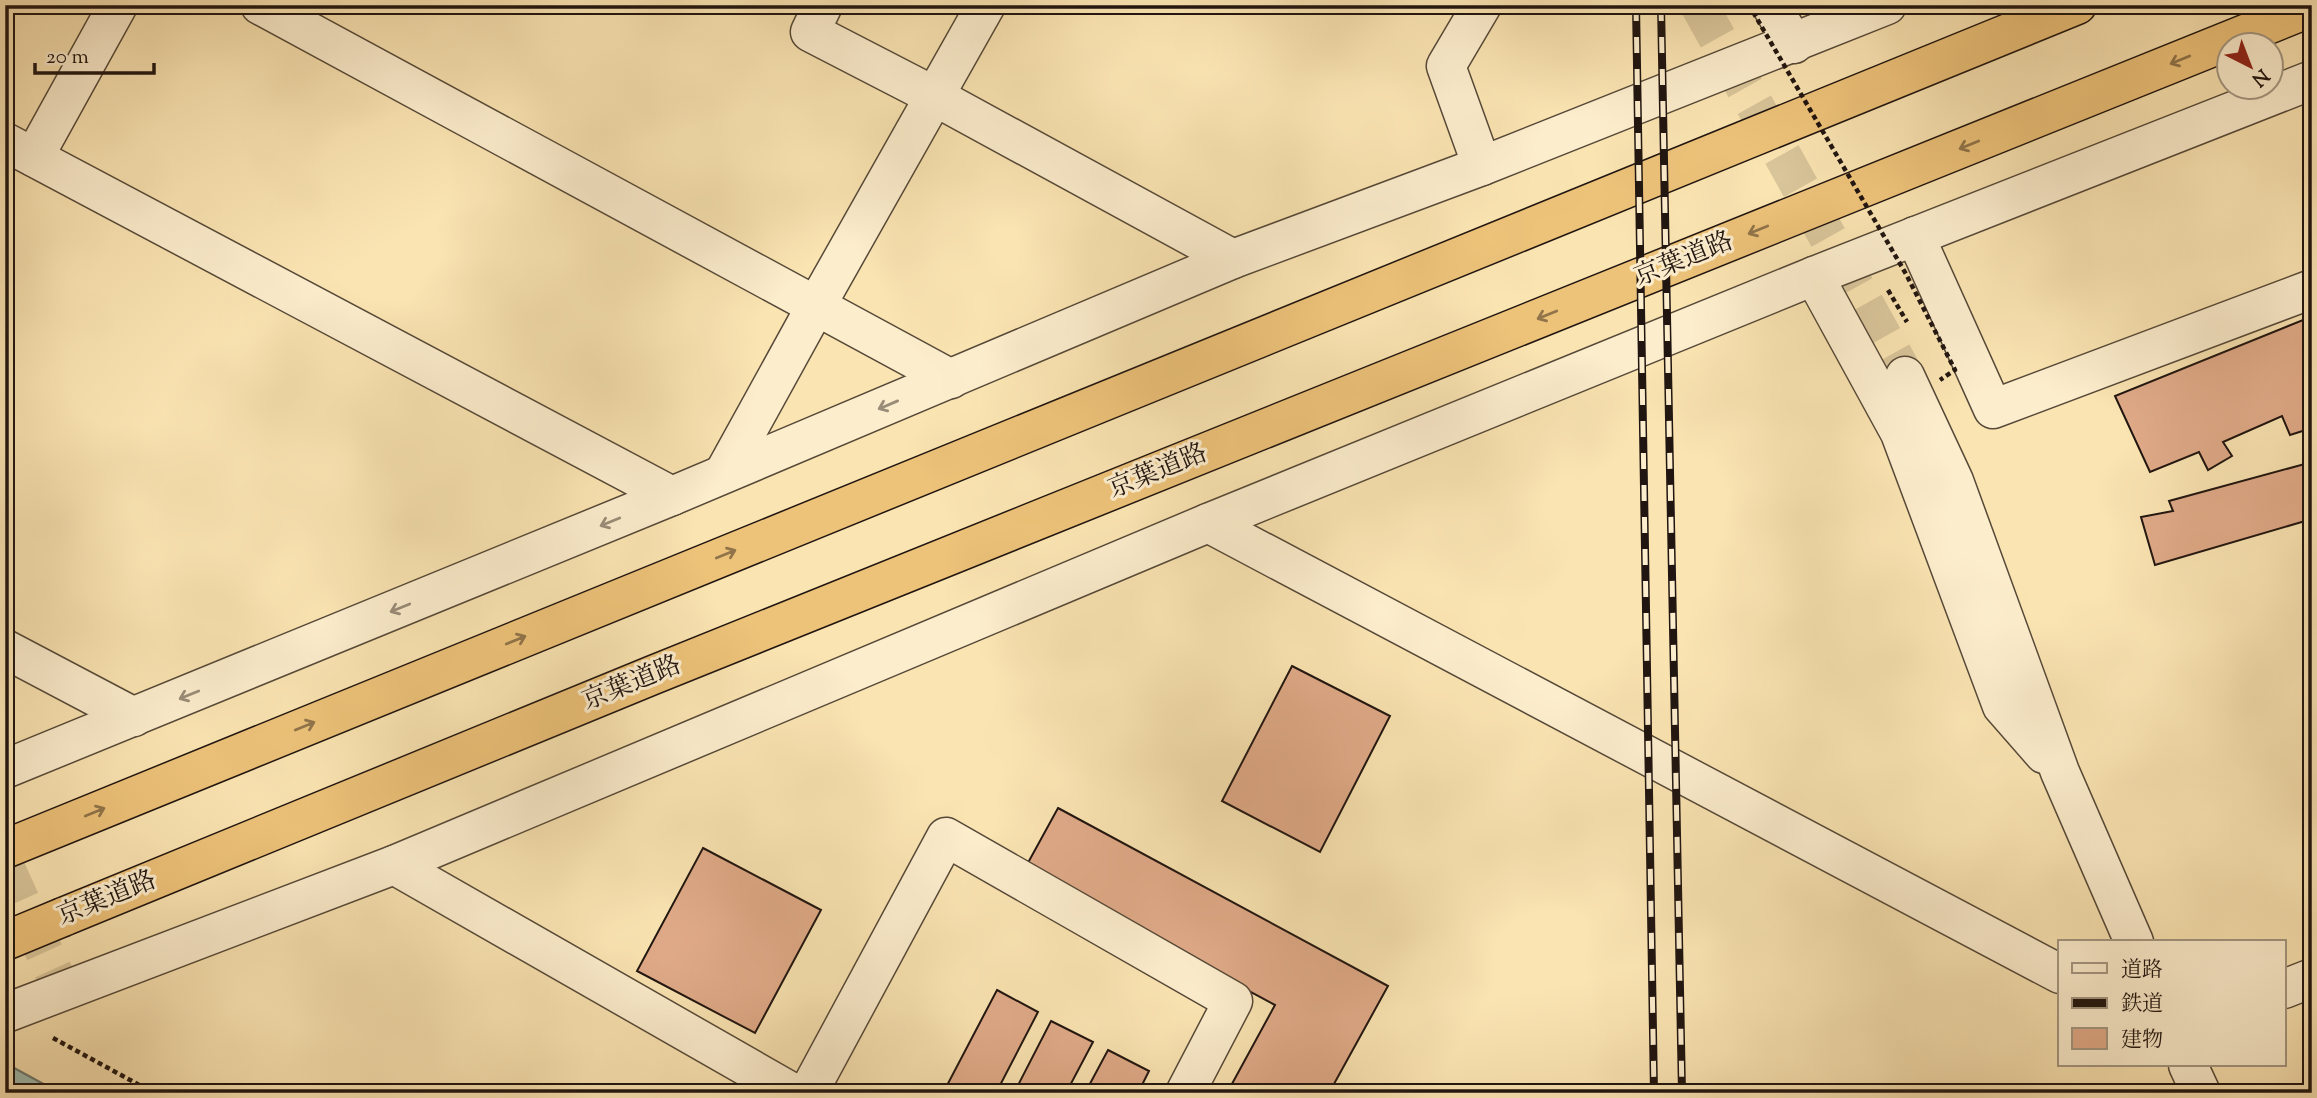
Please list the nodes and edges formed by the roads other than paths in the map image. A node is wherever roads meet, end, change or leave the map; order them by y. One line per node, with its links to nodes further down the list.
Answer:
1 (118, 5): 13 (street)
2 (260, 5): 19 (street)
3 (823, 5): 12 (street)
4 (986, 5): 12 (street)
5 (1482, 5): 14 (street)
6 (1771, 5): 10 (street)
7 (1887, 5): 10 (street)
8 (2077, 5): 29 (highway, one-way to 8)
9 (2312, 7): 32 (highway, 京葉道路, one-way to 32, bridge)
10 (1794, 44): 14 (street)
11 (2312, 80): 15 (street)
12 (934, 96): 16 (street); 19 (street)
13 (20, 150): 23 (street)
14 (1482, 166): 16 (street)
15 (1915, 236): 17 (street); 18 (street)
16 (1233, 259): 21 (street)
17 (1814, 276): 24 (street); 28 (street)
18 (2312, 289)
19 (816, 306): 21 (street); 22 (street)
20 (1923, 378): 28 (street)
21 (951, 379): 22 (street, one-way to 22)
22 (724, 473): 23 (street)
23 (673, 496): 26 (street, one-way to 26)
24 (1208, 523): 30 (street); 33 (street)
25 (5, 649): 26 (street)
26 (134, 718): 27 (street)
27 (5, 769)
28 (2060, 772): 31 (street)
29 (18, 843)
30 (394, 865): 36 (street); 38 (street)
31 (2133, 940)
32 (5, 941)
33 (2058, 973)
34 (2312, 978): 35 (street)
35 (2286, 988)
36 (6, 1013)
37 (2188, 1066): 41 (street)
38 (793, 1093)
39 (808, 1093): 40 (street)
40 (1185, 1093)
41 (2201, 1093)

